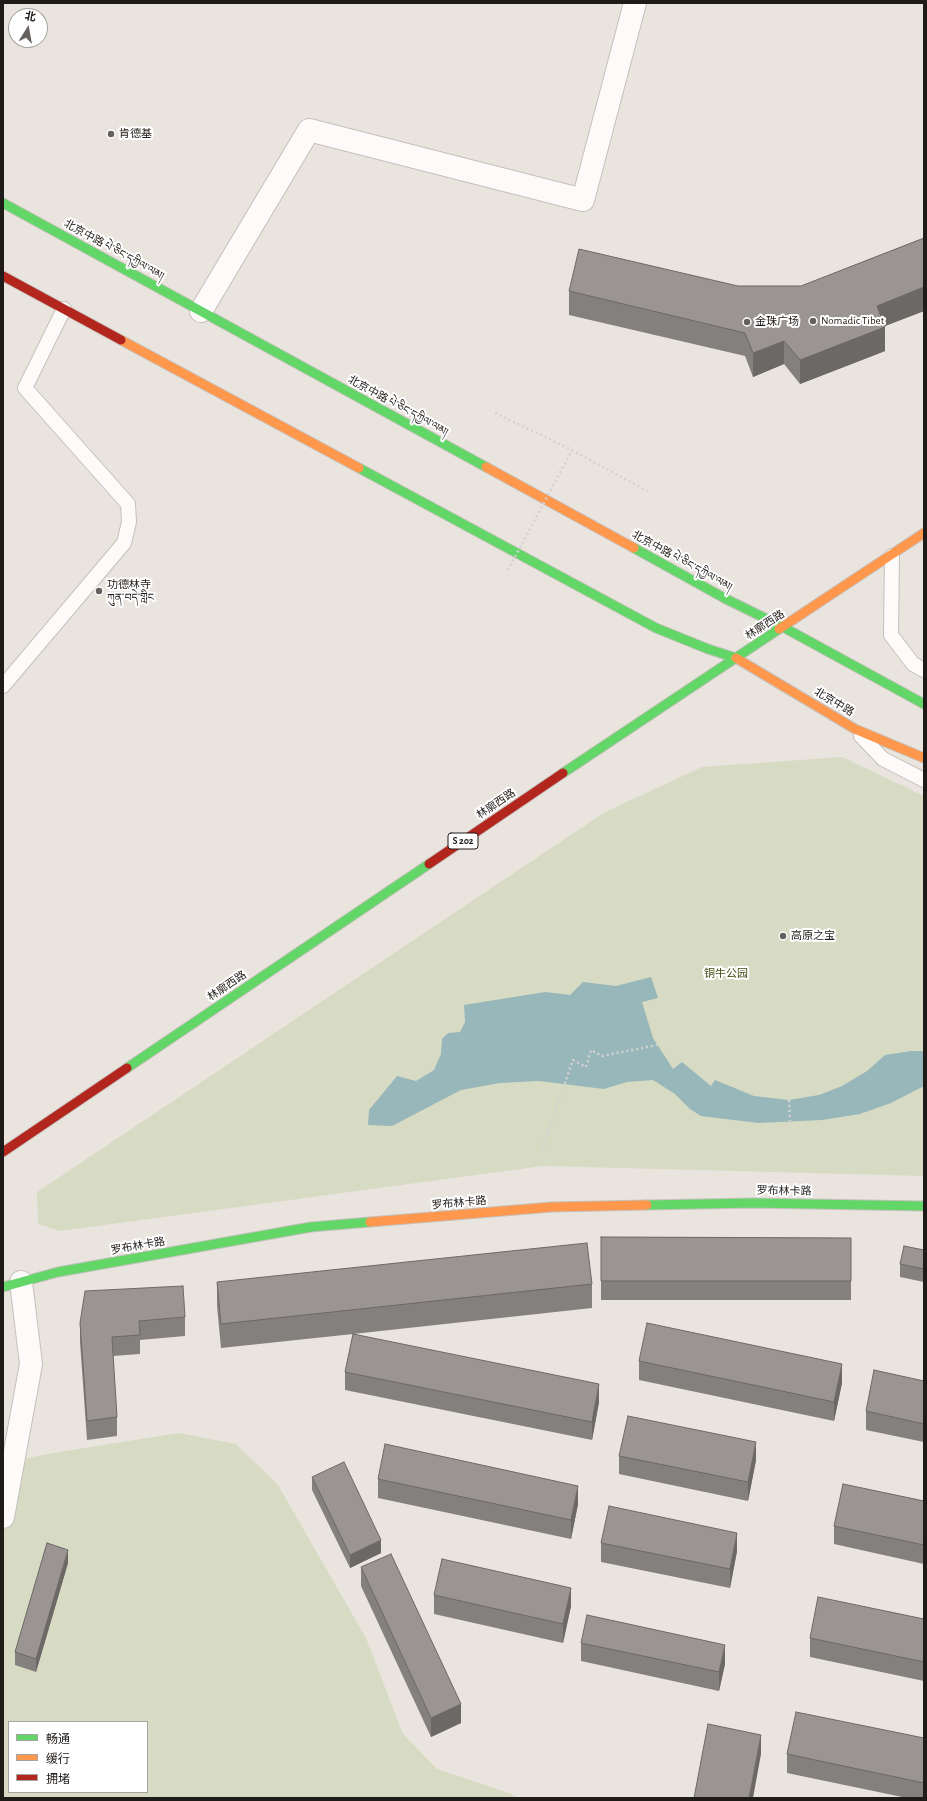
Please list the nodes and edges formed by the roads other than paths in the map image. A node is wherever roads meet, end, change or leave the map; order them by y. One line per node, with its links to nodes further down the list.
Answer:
1 (635, 3): 5 (street)
2 (3, 203): 5 (main road, 北京中路 པེ་ཅིང་དཀྱིལ་ལམ།)
3 (3, 276): 4 (main road)
4 (64, 309): 9 (main road); 11 (lane)
5 (201, 311): 8 (main road, 北京中路 པེ་ཅིང་དཀྱིལ་ལམ།)
6 (924, 533): 7 (main road, 林廓西路 / S 202)
7 (892, 556): 8 (main road, 林廓西路 / S 202); 10 (lane)
8 (783, 627): 9 (main road, 林廓西路 / S 202); 12 (main road)
9 (736, 658): 13 (main road, 北京中路); 16 (main road, 林廓西路 / S 202)
10 (924, 670)
11 (3, 686)
12 (924, 704)
13 (855, 729): 14 (main road, 北京中路); 15 (lane)
14 (924, 758)
15 (924, 780)
16 (3, 1152)
17 (924, 1206): 18 (main road, 罗布林卡路)
18 (12, 1285): 19 (street)
19 (3, 1517)

